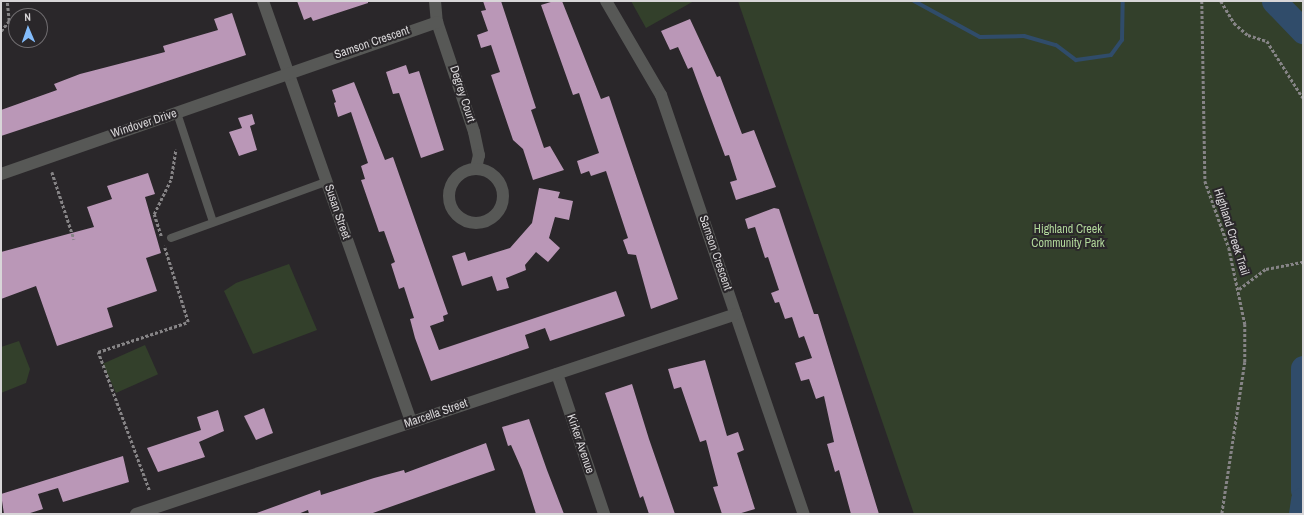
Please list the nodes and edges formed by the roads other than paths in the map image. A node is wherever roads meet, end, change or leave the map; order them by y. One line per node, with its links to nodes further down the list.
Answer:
1 (263, 1): 5 (street, Susan Street)
2 (435, 1): 4 (street)
3 (606, 1): 12 (street, Samson Crescent)
4 (437, 22): 5 (street, Samson Crescent); 7 (street, Degrey Court)
5 (288, 74): 6 (street, Windover Drive); 9 (street, Susan Street)
6 (177, 113): 8 (street, Windover Drive); 10 (lane)
7 (476, 168): 7 (street)
8 (1, 174)
9 (326, 182): 10 (lane); 14 (street, Susan Street)
10 (213, 222): 11 (lane)
11 (171, 238)
12 (736, 314): 13 (street, Marcella Street); 17 (street, Samson Crescent)
13 (556, 374): 14 (street, Marcella Street); 16 (street, Kirker Avenue)
14 (411, 422): 15 (street, Marcella Street)
15 (136, 514)
16 (604, 514)
17 (804, 514)

